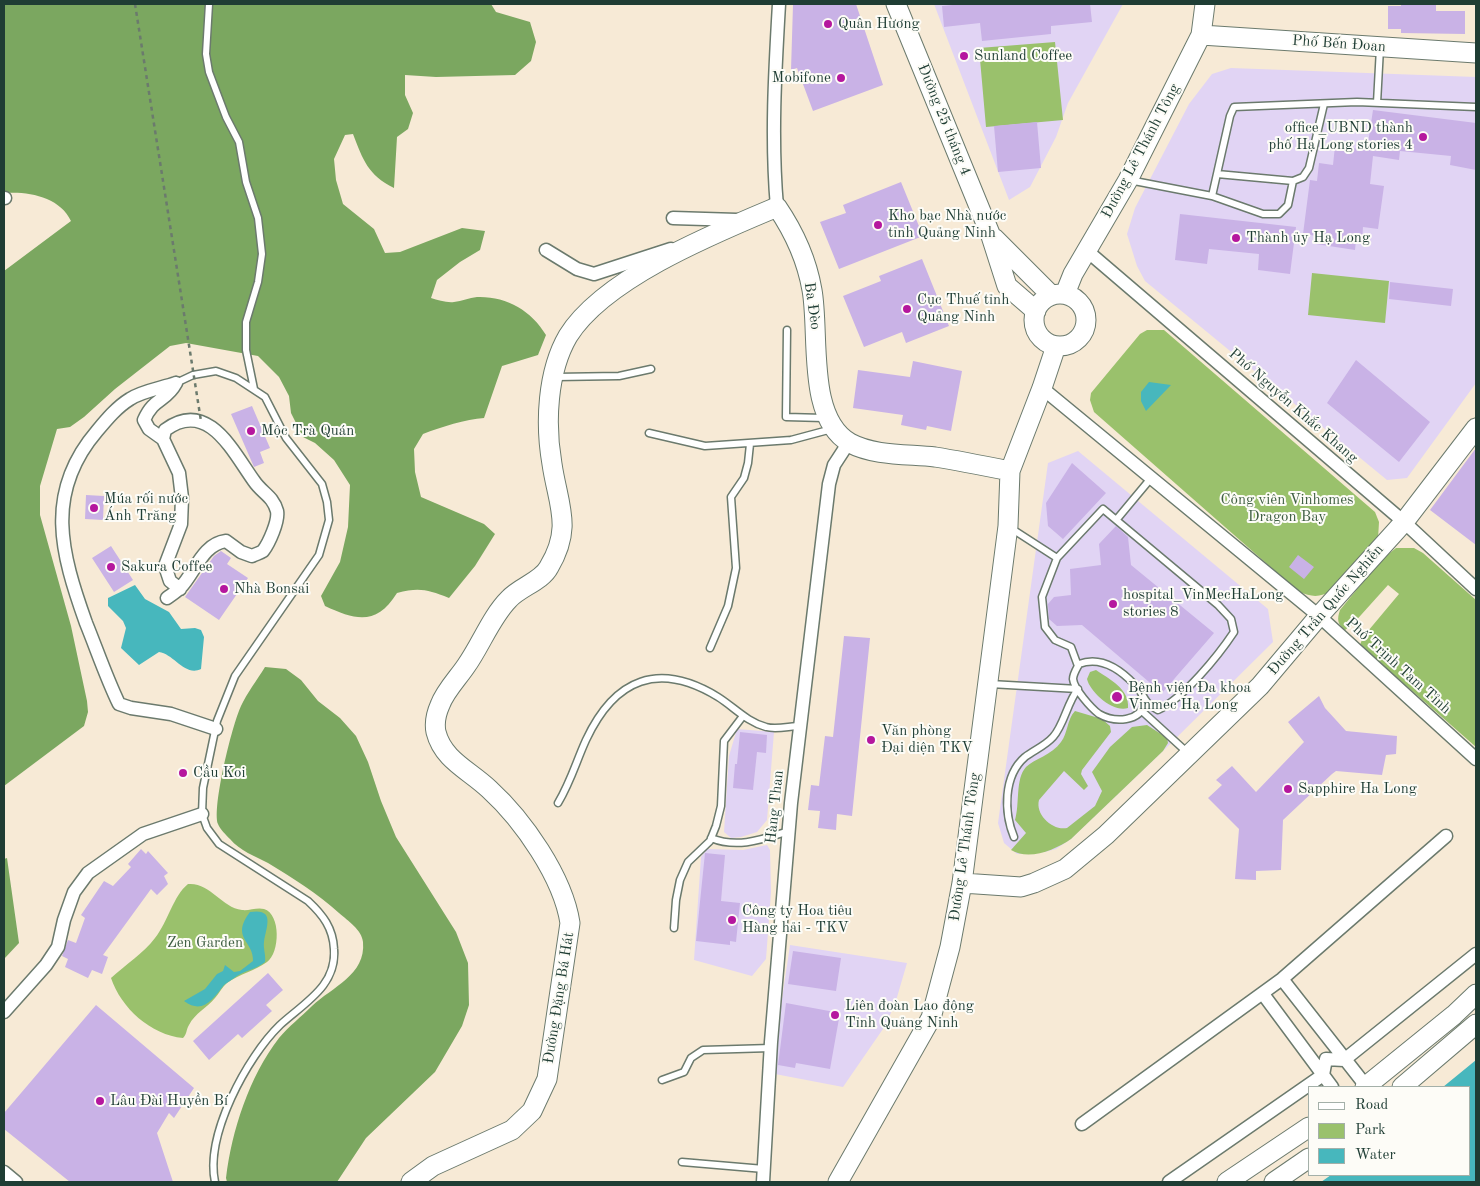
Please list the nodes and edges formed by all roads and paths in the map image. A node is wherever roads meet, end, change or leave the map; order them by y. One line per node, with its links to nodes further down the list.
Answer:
1 (134, 4): 32 (path, bridge)
2 (208, 4): 31 (lane)
3 (779, 4): 16 (street, Ba Đèo)
4 (896, 4): 19 (street, Đường 25 tháng 4)
5 (1205, 4): 6 (street, Đường Lê Thánh Tông)
6 (1202, 35): 7 (street, Phố Bến Đoan); 13 (street, Đường Lê Thánh Tông)
7 (1380, 47): 8 (street, Phố Bến Đoan); 9 (lane)
8 (1476, 53)
9 (1377, 103): 10 (lane); 11 (lane)
10 (1324, 104): 12 (lane); 14 (lane)
11 (1476, 106)
12 (1217, 174): 14 (lane); 15 (lane)
13 (1128, 180): 15 (lane); 22 (street, Đường Lê Thánh Tông)
14 (1293, 181): 15 (lane)
15 (1212, 196)
16 (777, 207): 18 (street, Đường Đặng Bá Hát); 33 (street, Ba Đèo)
17 (673, 218): 18 (street)
18 (747, 220): 20 (street, Đường Đặng Bá Hát)
19 (992, 236): 23 (street, Đường 25 tháng 4); 24 (street, Đường 25 tháng 4)
20 (692, 244): 21 (street); 28 (street, Đường Đặng Bá Hát)
21 (546, 250)
22 (1086, 250): 23 (street, Đường Lê Thánh Tông); 42 (street, Phố Nguyễn Khắc Khang)
23 (1058, 295): 24 (street); 26 (street)
24 (1036, 311): 26 (street)
25 (787, 330): 33 (lane)
26 (1056, 346): 30 (street, Đường Lê Thánh Tông)
27 (651, 369): 28 (lane)
28 (554, 377): 90 (street, Đường Đặng Bá Hát)
29 (176, 383): 31 (lane); 36 (street); 57 (street)
30 (1042, 388): 39 (street, Đường Lê Thánh Tông); 40 (street, Phố Trịnh Tam Tỉnh)
31 (254, 389): 57 (lane)
32 (201, 421): 36 (street); 46 (street)
33 (830, 424): 37 (street); 38 (lane)
34 (1476, 428): 42 (street, Đường Trần Quốc Nghiễn)
35 (649, 433): 38 (lane)
36 (163, 439): 46 (street)
37 (849, 442): 39 (street); 56 (street, Hàng Than)
38 (750, 444): 49 (lane)
39 (1010, 471): 43 (street, Đường Lê Thánh Tông)
40 (1152, 477): 41 (lane); 48 (street, Phố Trịnh Tam Tỉnh)
41 (1117, 520): 44 (lane); 53 (lane)
42 (1404, 522): 45 (street, Phố Nguyễn Khắc Khang); 48 (street, Đường Trần Quốc Nghiễn)
43 (1008, 526): 44 (lane); 51 (street, Đường Lê Thánh Tông)
44 (1057, 558): 50 (lane)
45 (1475, 586)
46 (180, 588): 47 (street)
47 (167, 598)
48 (1319, 616): 58 (street, Đường Trần Quốc Nghiễn); 59 (street, Phố Trịnh Tam Tỉnh)
49 (710, 648)
50 (1078, 666): 52 (lane); 53 (lane)
51 (988, 684): 52 (lane); 66 (street, Đường Lê Thánh Tông)
52 (1078, 689): 54 (lane); 64 (lane)
53 (1146, 703): 54 (lane)
54 (1143, 712): 58 (lane)
55 (742, 716): 56 (lane); 60 (lane); 65 (lane)
56 (800, 726): 62 (street, Hàng Than)
57 (216, 729): 61 (lane)
58 (1190, 754): 66 (street, Đường Trần Quốc Nghiễn)
59 (1476, 759)
60 (558, 803)
61 (202, 814): 72 (street); 89 (lane)
62 (789, 830): 65 (lane); 74 (street, Hàng Than)
63 (1446, 836): 69 (street)
64 (1014, 837)
65 (712, 838): 67 (lane)
66 (962, 883): 92 (street, Đường Lê Thánh Tông)
67 (674, 928)
68 (1476, 954): 75 (street)
69 (1282, 979): 70 (street); 75 (street)
70 (1263, 994): 76 (street); 82 (street)
71 (1476, 994): 80 (street)
72 (4, 1012)
73 (1476, 1024): 81 (street)
74 (771, 1048): 77 (lane); 86 (street, Hàng Than)
75 (1344, 1060): 76 (street); 79 (street)
76 (1323, 1075): 78 (street); 93 (street)
77 (662, 1080)
78 (1331, 1086)
79 (1364, 1086)
80 (1366, 1086)
81 (1403, 1086)
82 (1082, 1124)
83 (1308, 1128): 94 (street)
84 (1308, 1159): 95 (street)
85 (682, 1162): 86 (lane)
86 (764, 1169): 91 (street, Hàng Than)
87 (4, 1172): 88 (street)
88 (16, 1182)
89 (214, 1182)
90 (411, 1182)
91 (763, 1182)
92 (838, 1182)
93 (1169, 1182)
94 (1227, 1182)
95 (1274, 1182)

